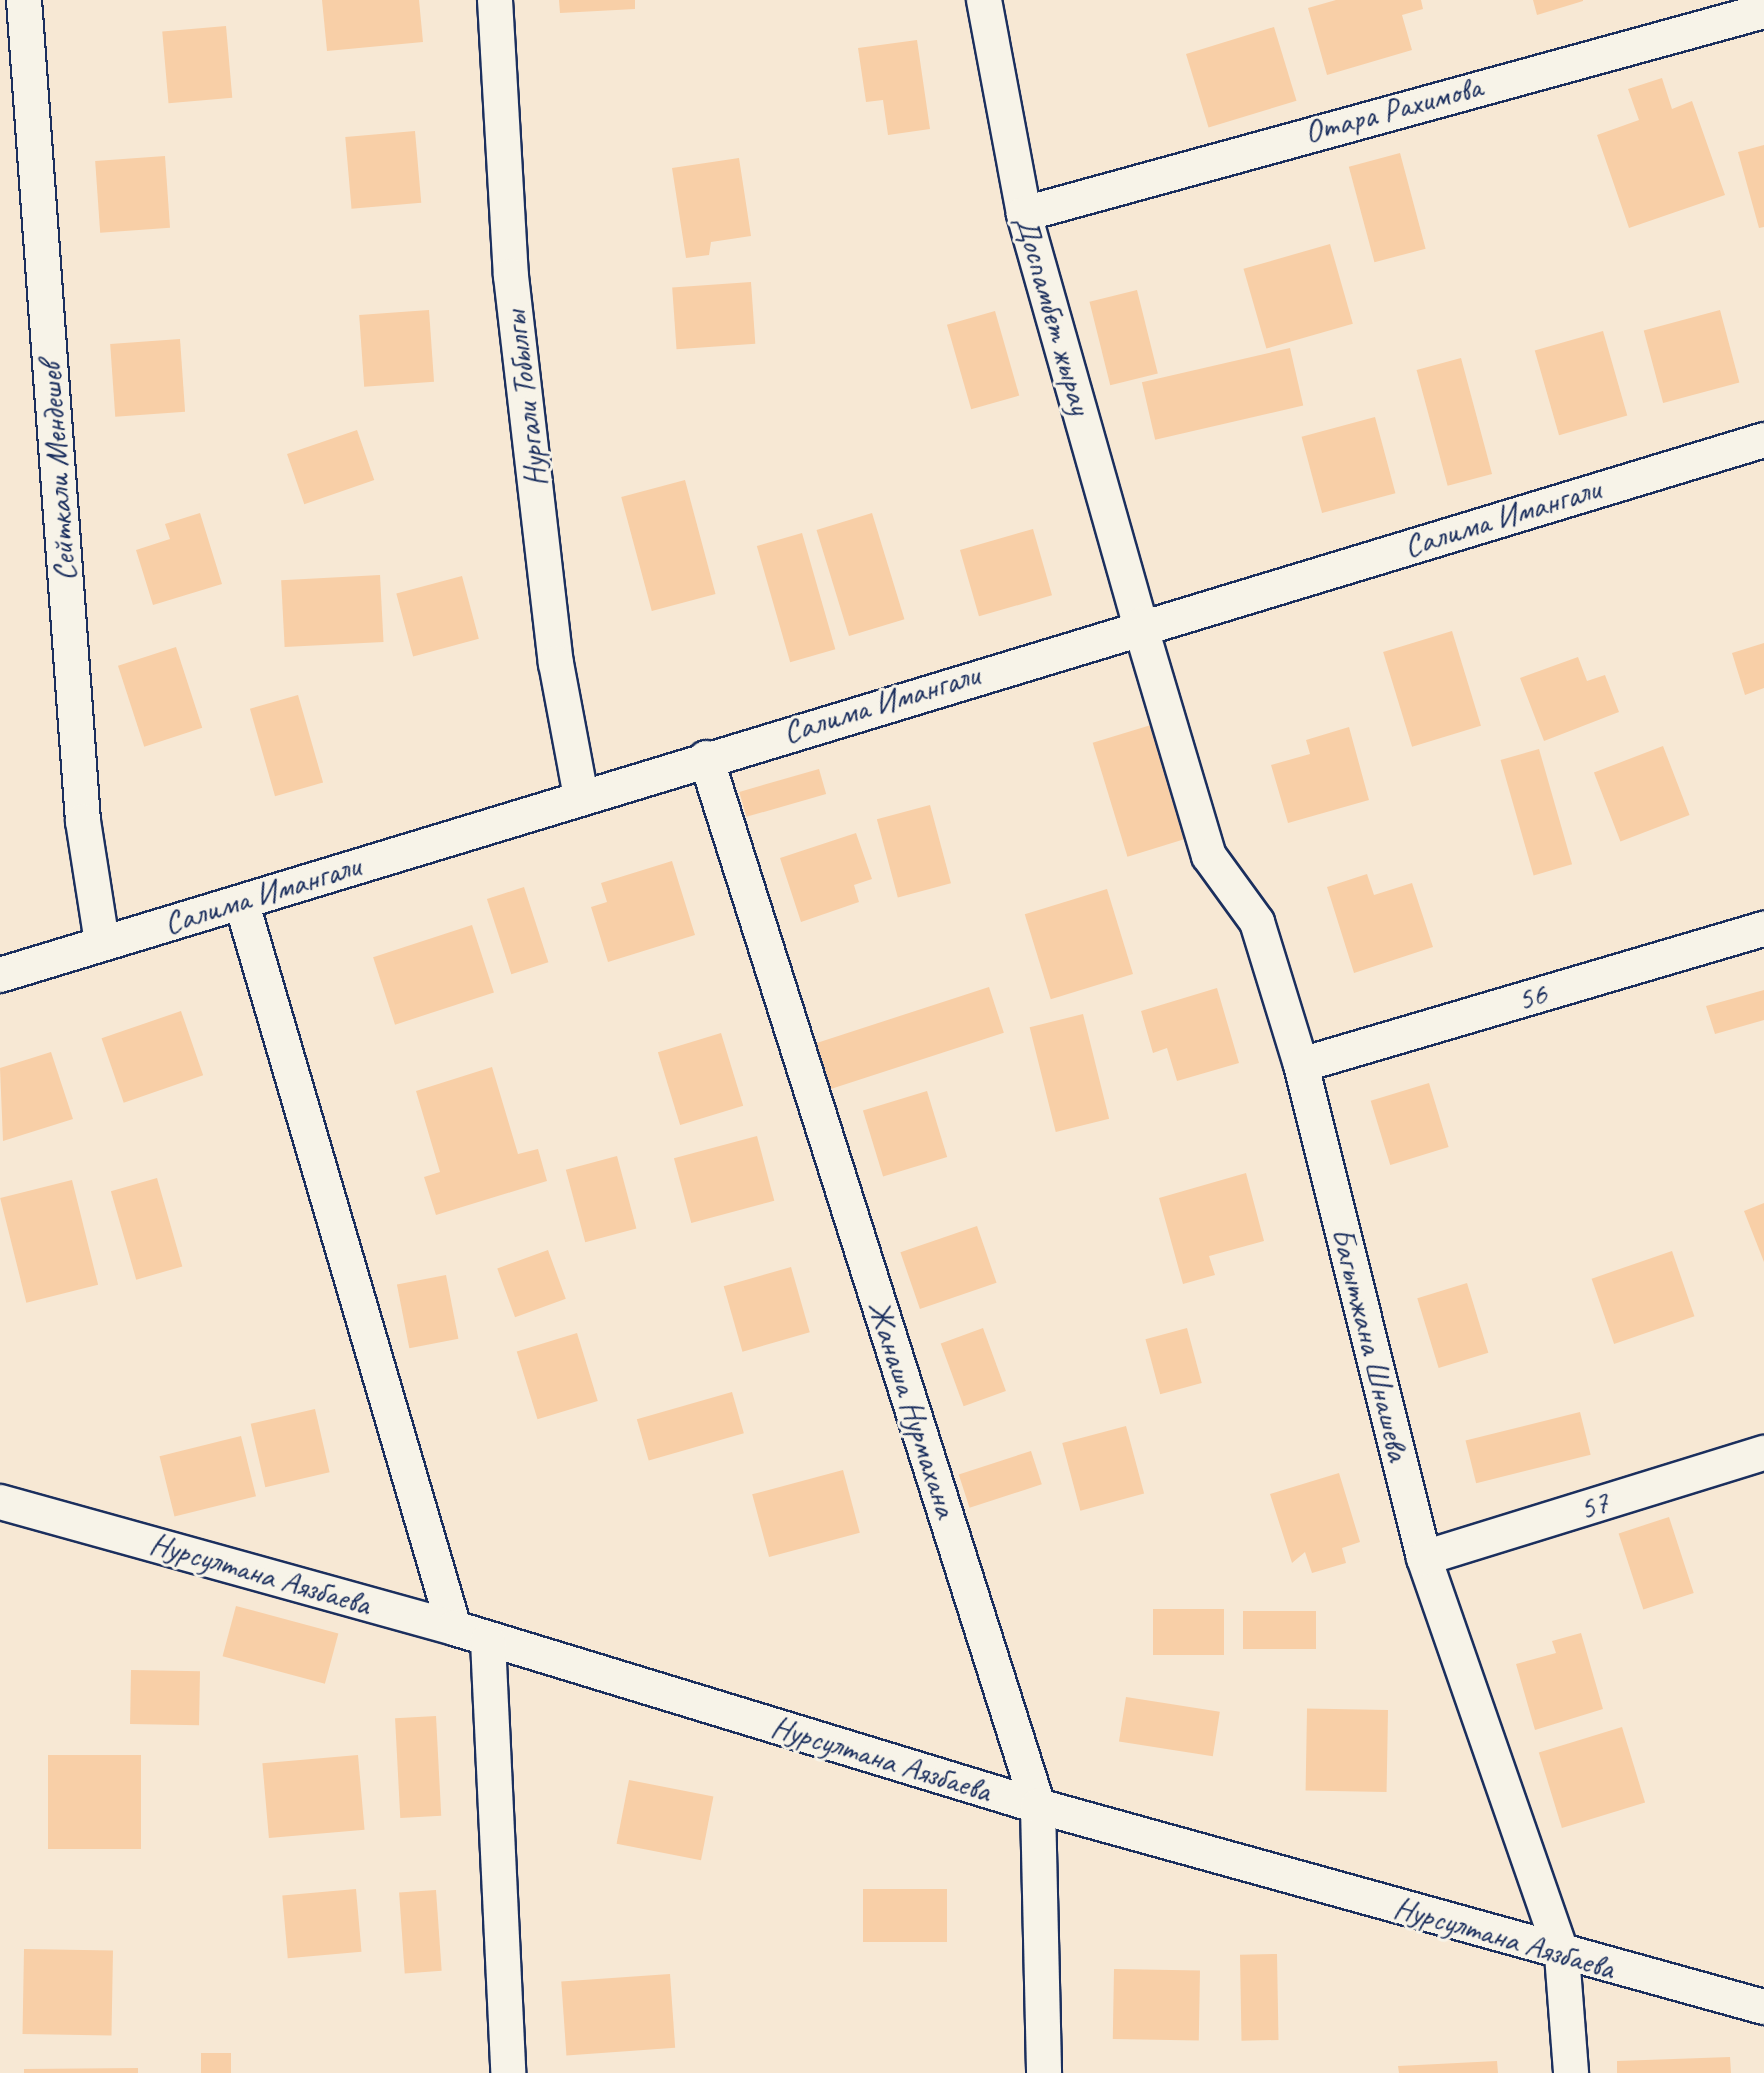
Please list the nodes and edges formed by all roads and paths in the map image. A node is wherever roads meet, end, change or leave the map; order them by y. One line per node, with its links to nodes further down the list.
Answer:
1 (24, 0): 12 (street, Сейткали Мендешев)
2 (495, 0): 9 (street, Нургали Тобылгы)
3 (984, 0): 5 (street, Доспамбет жырау)
4 (1764, 11): 5 (street, Отара Рахимова)
5 (1024, 214): 7 (street, Доспамбет жырау)
6 (1764, 440): 7 (street, Салима Имангали)
7 (1140, 625): 8 (street, Салима Имангали); 14 (street, Багытжана Шнашева)
8 (706, 758): 9 (street, Салима Имангали); 20 (street, Жанаша Нурмахана)
9 (581, 796): 10 (street, Салима Имангали)
10 (242, 904): 12 (street, Салима Имангали); 18 (street)
11 (1764, 929): 14 (street, 56)
12 (102, 943): 13 (street, Салима Имангали)
13 (0, 975)
14 (1301, 1065): 17 (street, Багытжана Шнашева)
15 (1764, 1453): 17 (street, 57)
16 (0, 1502): 18 (street, Нурсултана Аязбаева)
17 (1424, 1558): 21 (street, Багытжана Шнашева)
18 (454, 1628): 19 (street, Нурсултана Аязбаева)
19 (488, 1641): 20 (street, Нурсултана Аязбаева); 23 (street)
20 (1038, 1806): 21 (street, Нурсултана Аязбаева); 24 (street, Жанаша Нурмахана)
21 (1562, 1955): 22 (street, Нурсултана Аязбаева); 25 (street, Багытжана Шнашева)
22 (1764, 2007)
23 (508, 2073)
24 (1044, 2073)
25 (1571, 2073)

